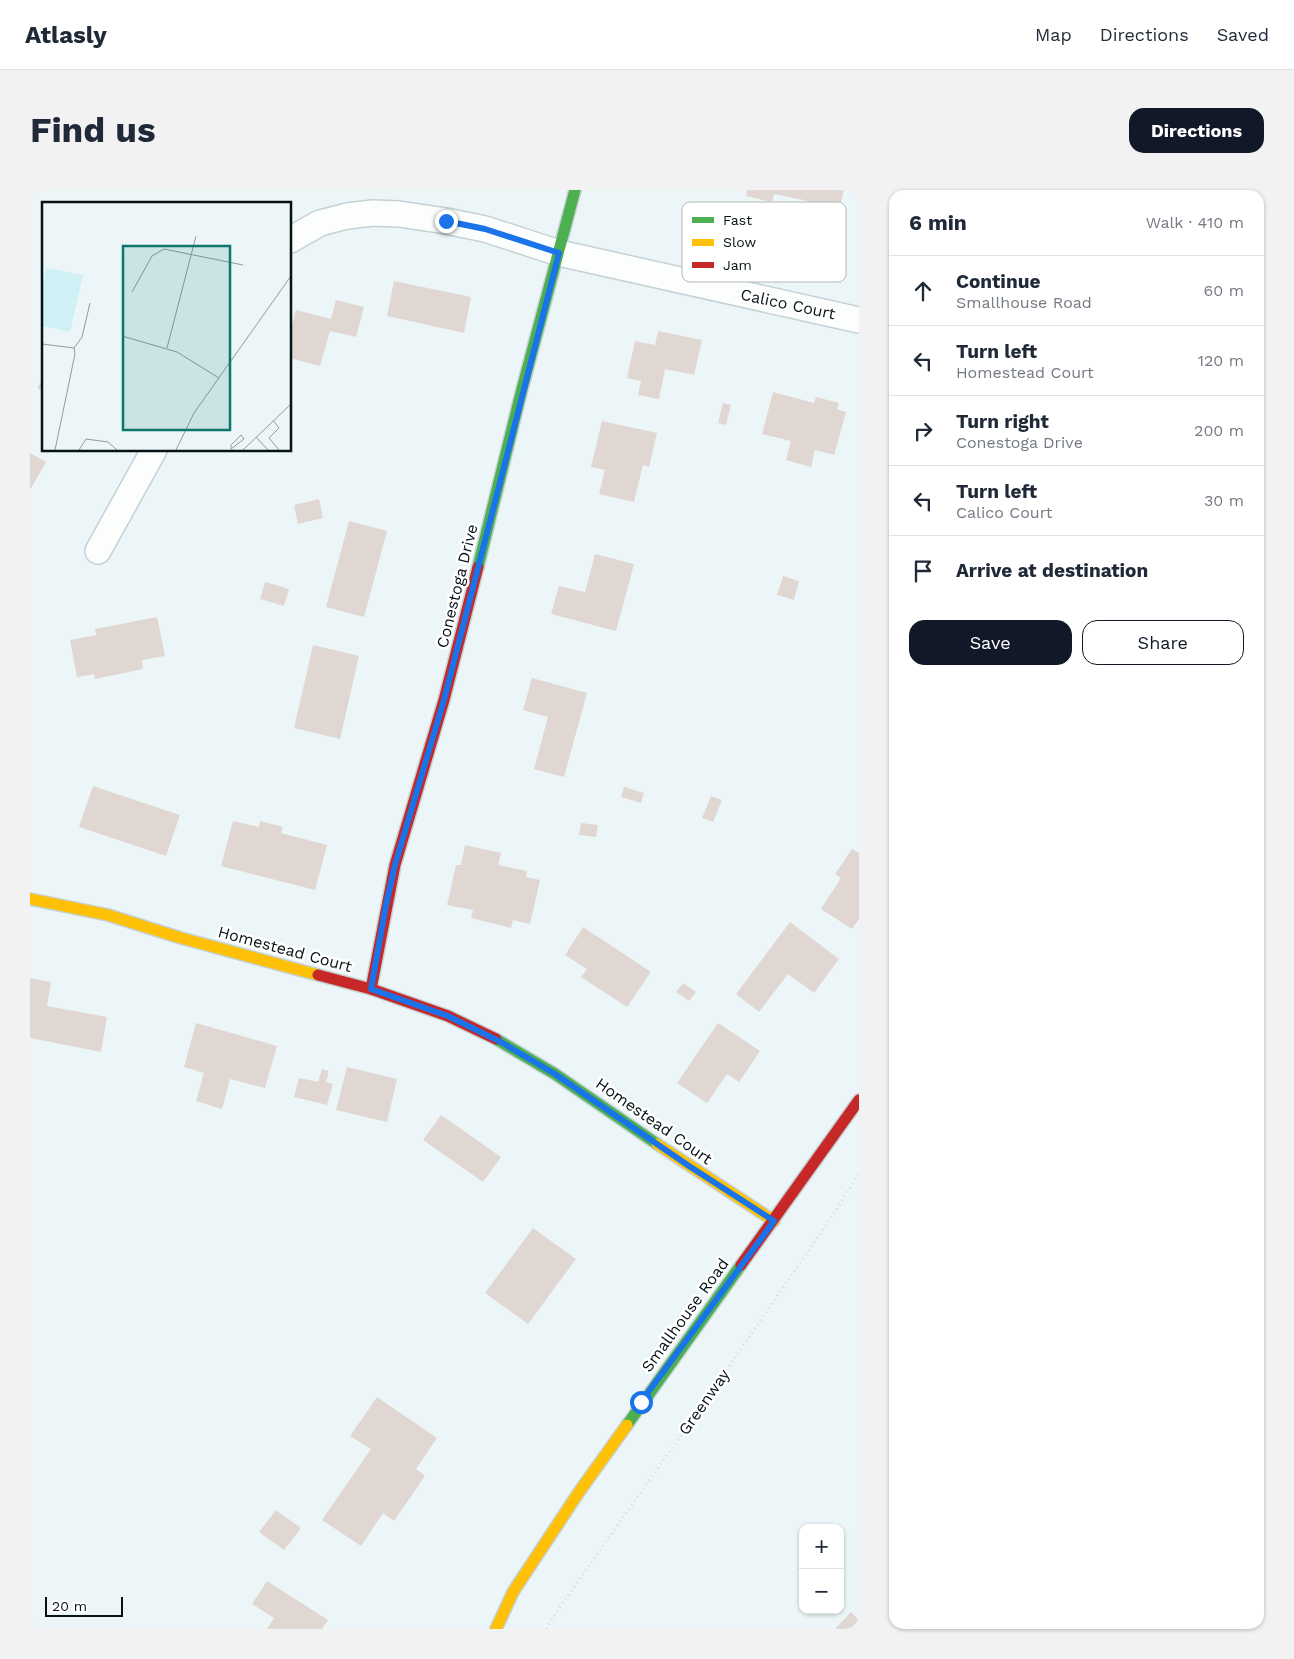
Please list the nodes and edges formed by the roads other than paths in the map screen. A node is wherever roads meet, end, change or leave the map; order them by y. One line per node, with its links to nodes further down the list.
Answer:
1 (575, 190): 3 (street, Conestoga Drive)
2 (291, 239): 3 (street, Calico Court)
3 (559, 253): 4 (street, Calico Court); 10 (street, Conestoga Drive)
4 (682, 280)
5 (689, 282): 6 (street, Calico Court)
6 (859, 320)
7 (153, 451): 8 (street)
8 (98, 551)
9 (30, 899): 10 (street, Homestead Court)
10 (371, 989): 12 (street, Homestead Court)
11 (859, 1100): 12 (street, Smallhouse Road)
12 (774, 1221): 13 (street, Smallhouse Road)
13 (496, 1629)

